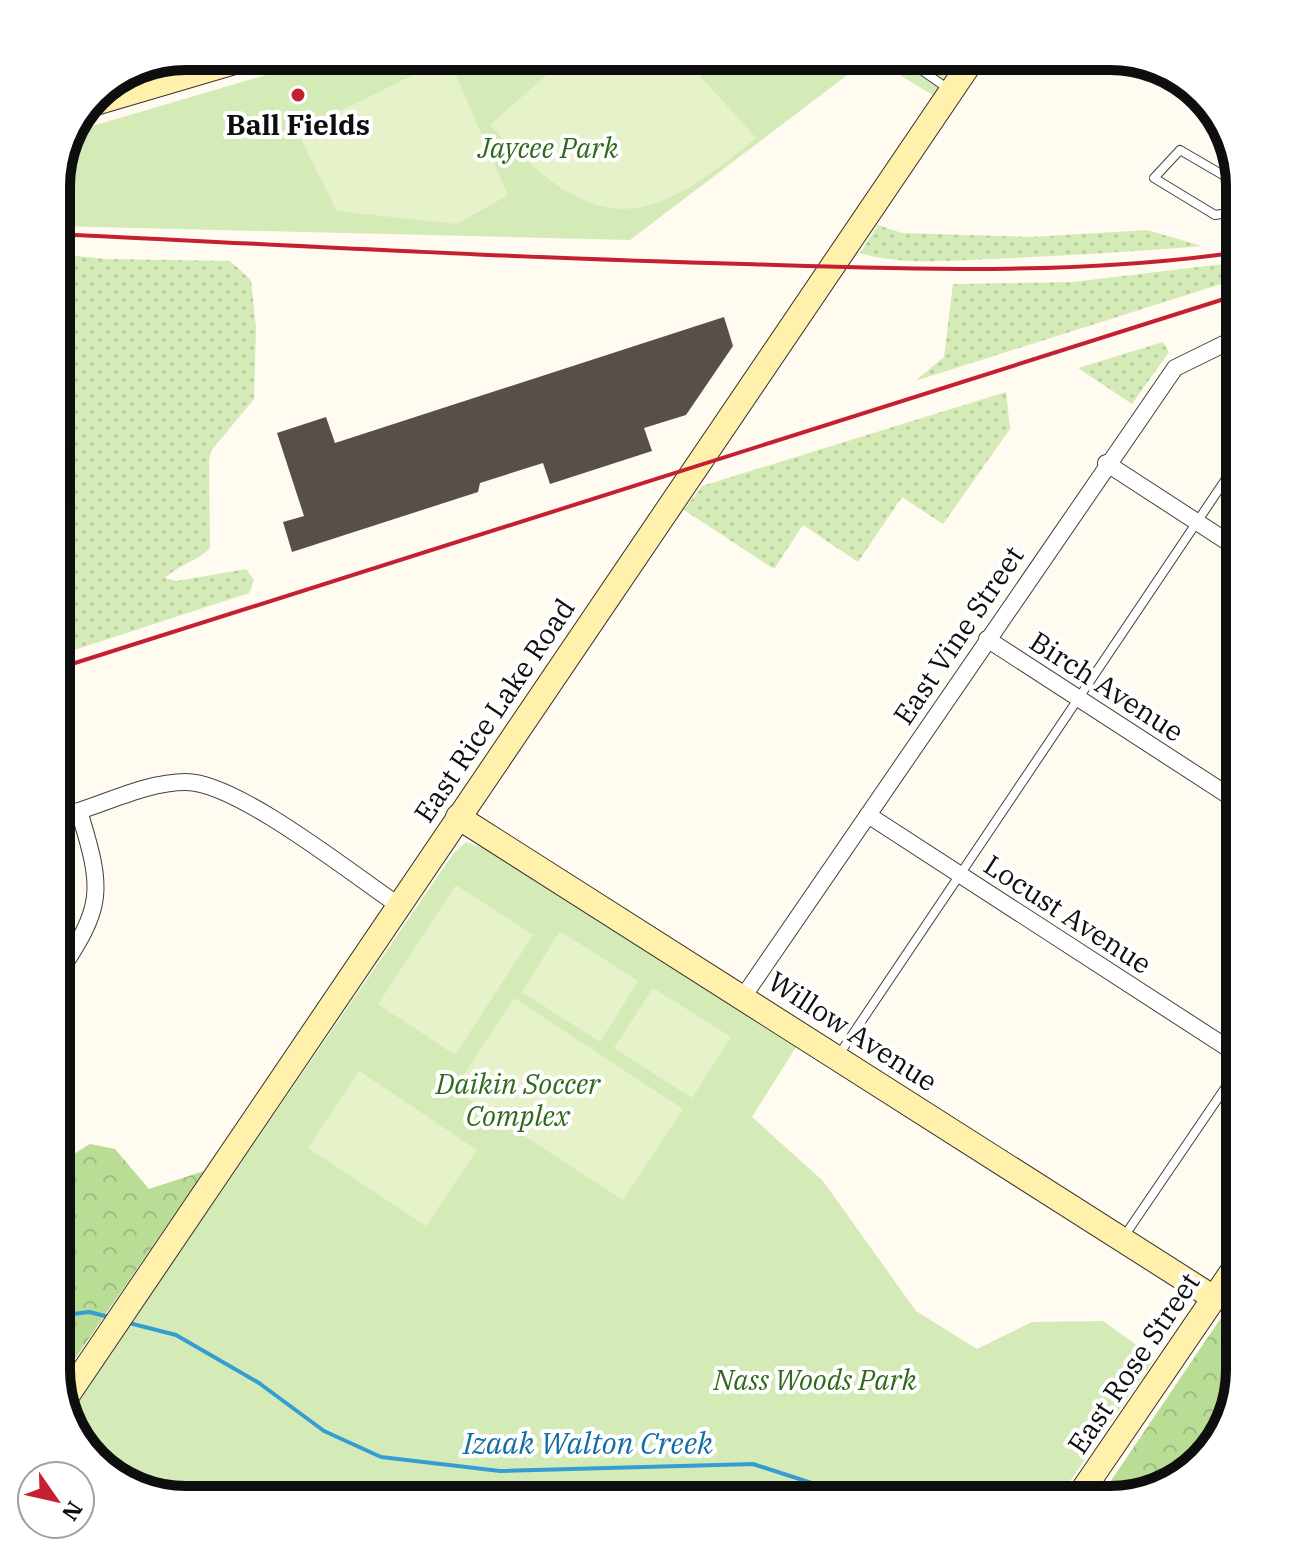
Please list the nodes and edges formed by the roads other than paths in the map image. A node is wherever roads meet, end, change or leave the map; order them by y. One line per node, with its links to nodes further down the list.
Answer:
1 (207, 70): 5 (street)
2 (921, 70): 4 (lane)
3 (966, 70): 4 (street, East Rice Lake Road)
4 (952, 91): 19 (street, East Rice Lake Road)
5 (109, 99)
6 (1225, 176): 7 (lane)
7 (1226, 213)
8 (1226, 341): 9 (street, East Vine Street)
9 (1106, 463): 11 (street); 13 (street, East Vine Street)
10 (1226, 480): 11 (lane)
11 (1198, 523): 12 (street); 14 (lane)
12 (1226, 541)
13 (987, 639): 14 (street, Birch Avenue); 18 (street, East Vine Street)
14 (1080, 699): 15 (street, Birch Avenue); 20 (lane)
15 (1226, 794)
16 (79, 811): 17 (street); 21 (street); 22 (street)
17 (70, 814)
18 (868, 815): 20 (street, Locust Avenue); 23 (street, East Vine Street)
19 (458, 817): 21 (street, East Rice Lake Road); 23 (street, Willow Avenue)
20 (961, 875): 24 (street, Locust Avenue); 25 (lane)
21 (398, 905): 30 (street, East Rice Lake Road)
22 (70, 956)
23 (743, 997): 25 (street, Willow Avenue)
24 (1226, 1047)
25 (837, 1057): 27 (street, Willow Avenue)
26 (1226, 1087): 27 (lane)
27 (1122, 1239): 29 (street, Willow Avenue)
28 (1226, 1280): 29 (street, East Rose Street)
29 (1214, 1298): 31 (street, East Rose Street)
30 (72, 1389)
31 (1086, 1486)

